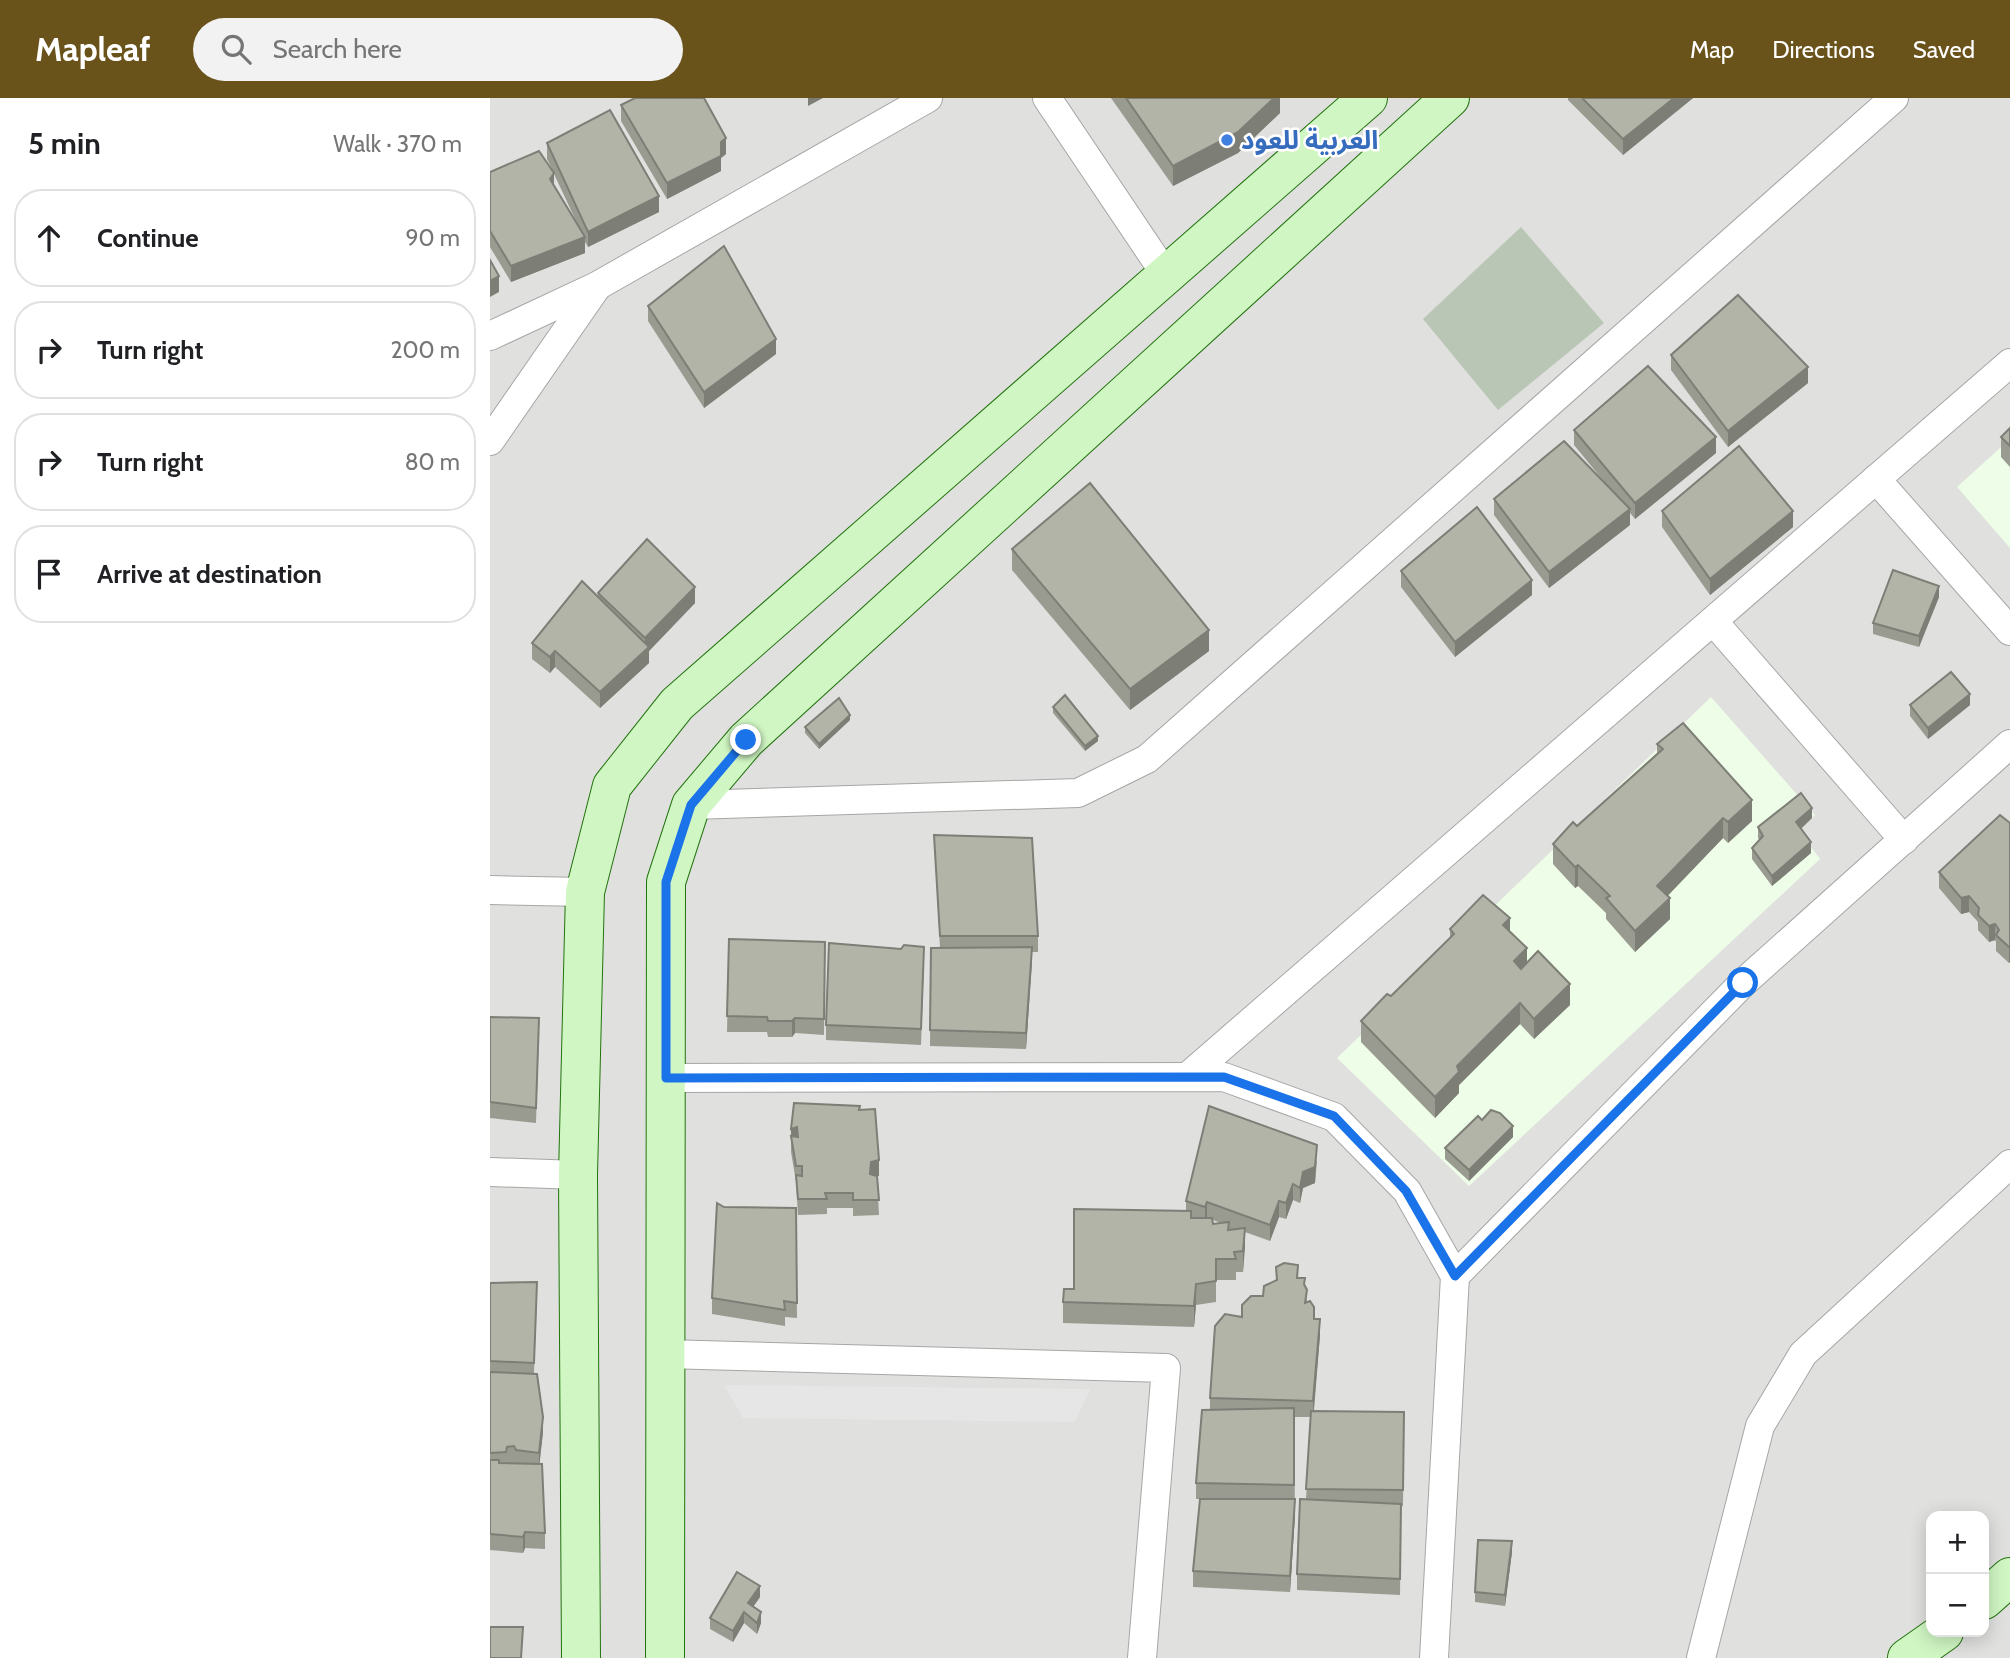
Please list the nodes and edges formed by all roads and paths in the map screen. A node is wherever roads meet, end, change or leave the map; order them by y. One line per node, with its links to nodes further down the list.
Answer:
1 (928, 98): 7 (street)
2 (1047, 98): 6 (street)
3 (1368, 98): 6 (street)
4 (1450, 98): 15 (street)
5 (1894, 98): 15 (street)
6 (1166, 275): 18 (street)
7 (597, 285): 8 (street); 10 (street)
8 (490, 336)
9 (2010, 363): 11 (street)
10 (490, 441)
11 (1876, 479): 12 (street); 13 (street)
12 (1713, 621): 16 (street); 19 (street)
13 (2010, 631)
14 (2010, 744): 16 (street)
15 (691, 805): 20 (street)
16 (1903, 839): 24 (street)
17 (490, 890): 18 (street)
18 (584, 892): 23 (street)
19 (1187, 1077): 20 (street); 24 (street)
20 (666, 1078): 25 (street)
21 (2010, 1164): 33 (street)
22 (490, 1172): 23 (street)
23 (578, 1175): 29 (street)
24 (1455, 1276): 32 (street)
25 (665, 1354): 30 (street); 31 (street)
26 (2010, 1577): 27 (street)
27 (1989, 1596)
28 (1937, 1637): 34 (street)
29 (581, 1658)
30 (665, 1658)
31 (1142, 1658)
32 (1434, 1658)
33 (1701, 1658)
34 (1907, 1658)

